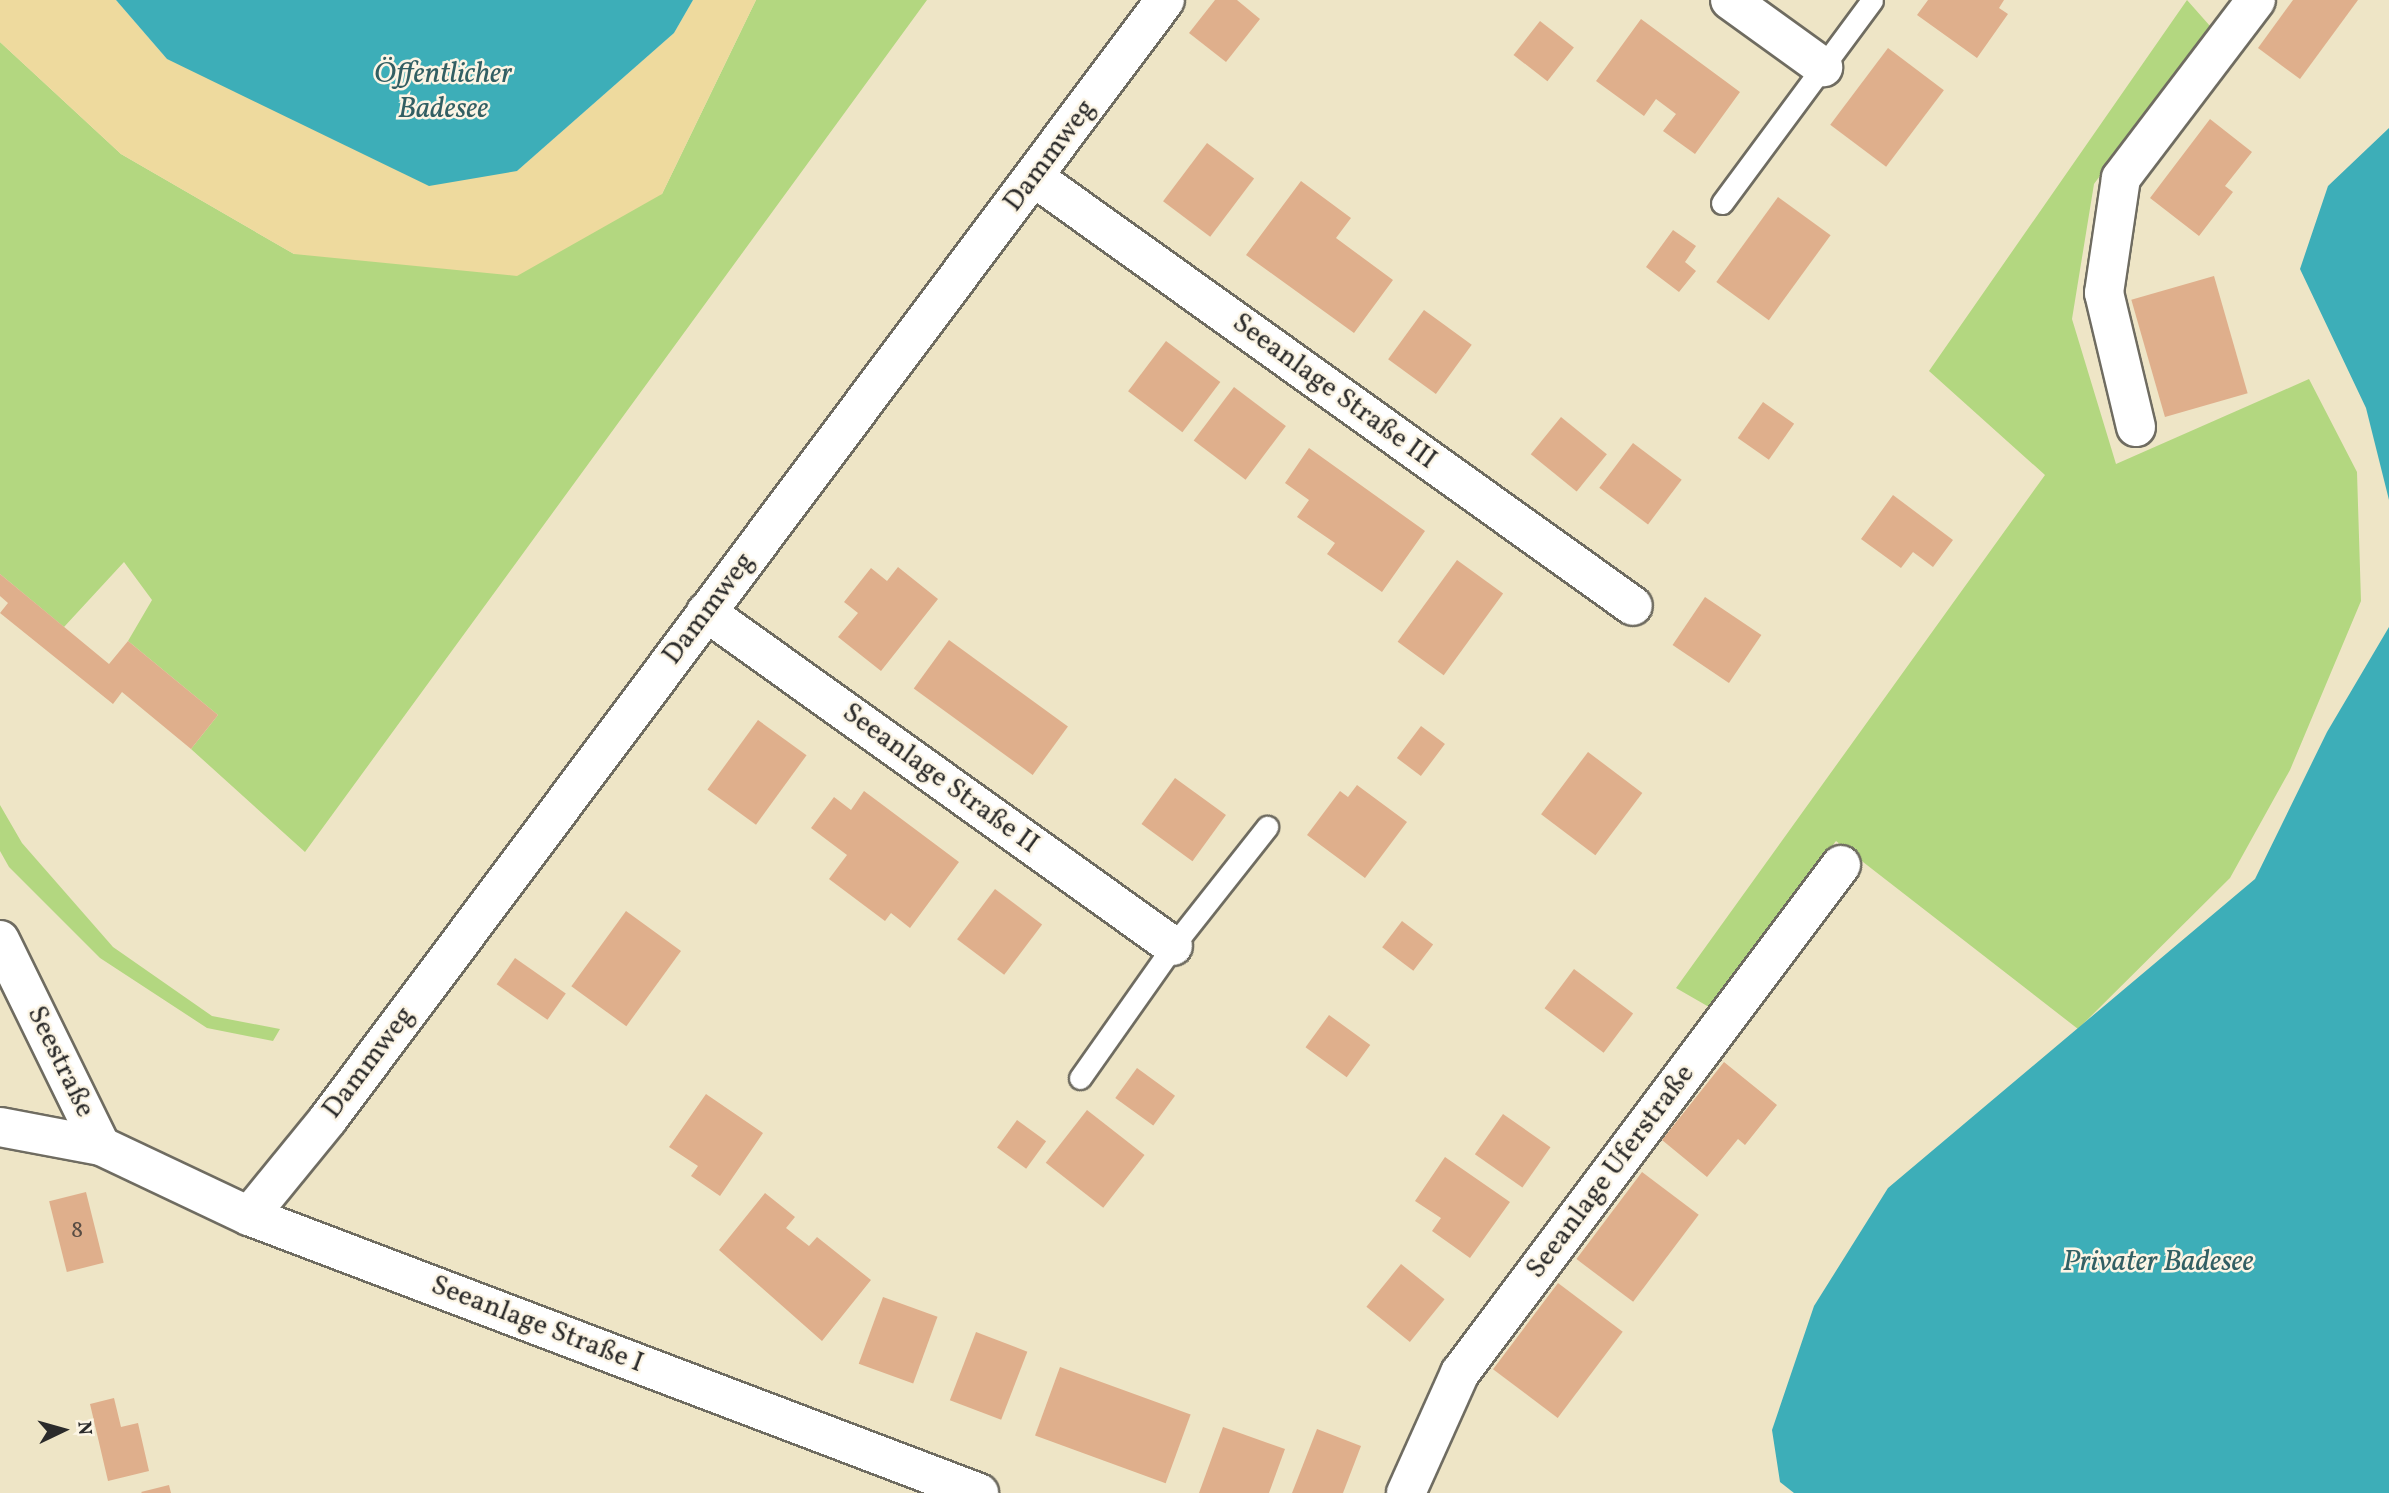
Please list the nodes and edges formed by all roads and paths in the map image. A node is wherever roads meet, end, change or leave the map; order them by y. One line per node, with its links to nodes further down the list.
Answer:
1 (1165, 0): 6 (street, Dammweg)
2 (1730, 0): 5 (street)
3 (1872, 0): 5 (lane)
4 (2256, 0): 8 (street)
5 (1823, 66): 7 (lane)
6 (1035, 178): 9 (street, Seeanlage Straße III); 10 (street, Dammweg)
7 (1722, 203)
8 (2136, 427)
9 (1633, 606)
10 (706, 612): 14 (street, Seeanlage Straße II); 18 (street, Dammweg)
11 (1267, 827): 14 (lane)
12 (1841, 865): 20 (street, Seeanlage Uferstraße)
13 (0, 940): 17 (street, Seestraße)
14 (1173, 946): 15 (lane)
15 (1080, 1078)
16 (0, 1126): 17 (street, Seeanlage Straße I)
17 (101, 1146): 18 (street, Seeanlage Straße I)
18 (249, 1216): 19 (street, Seeanlage Straße I)
19 (979, 1493)
20 (1406, 1493)

